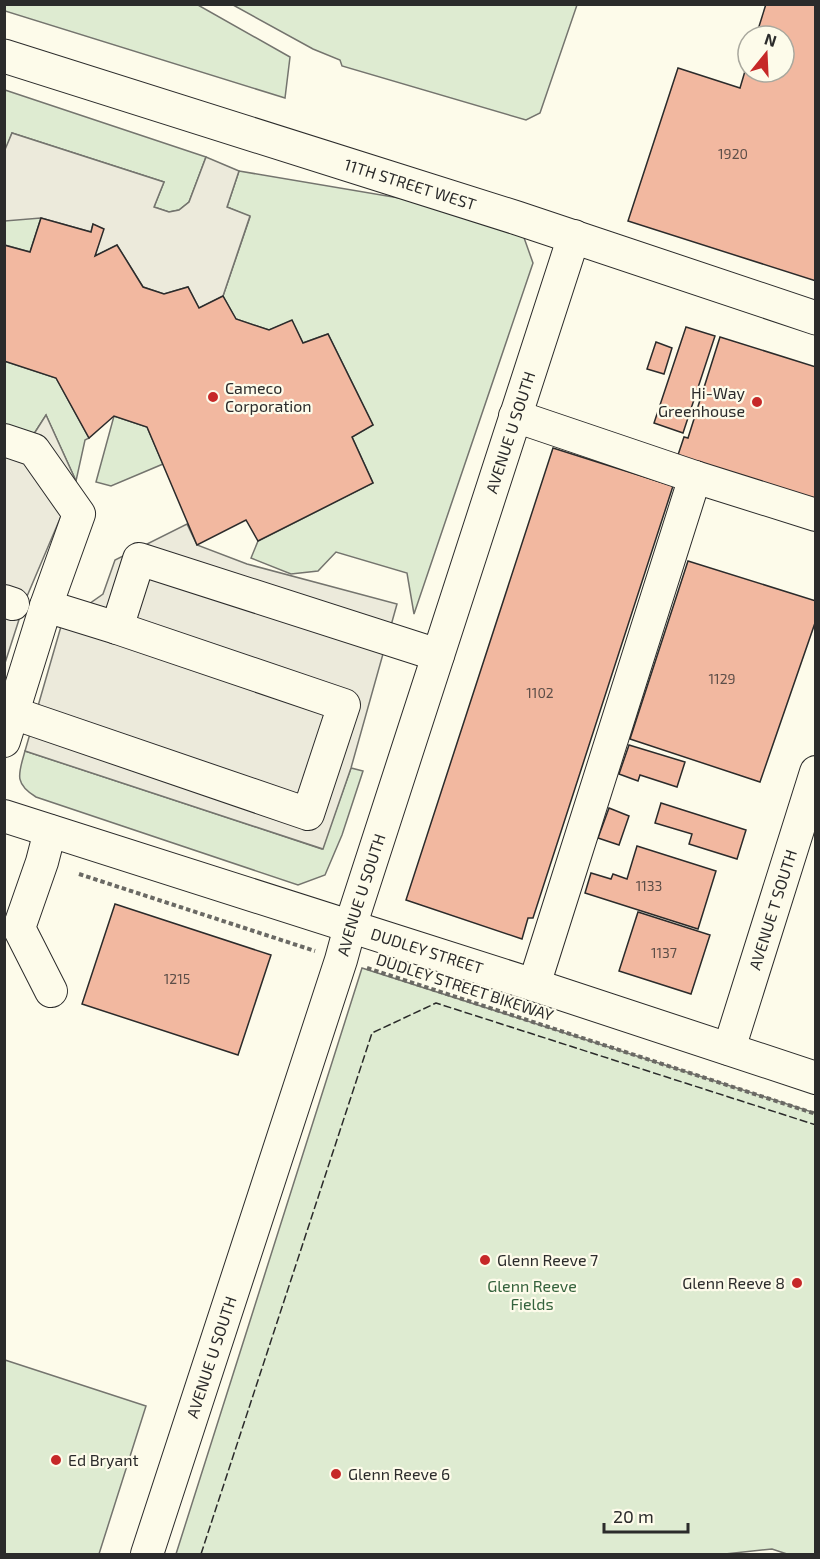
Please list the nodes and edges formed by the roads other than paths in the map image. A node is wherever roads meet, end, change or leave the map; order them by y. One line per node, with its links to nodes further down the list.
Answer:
1 (4, 56): 2 (main road, 11TH STREET WEST)
2 (574, 236): 3 (main road, 11TH STREET WEST); 4 (street, AVENUE U SOUTH)
3 (816, 318)
4 (515, 416): 6 (street); 10 (street, AVENUE U SOUTH)
5 (4, 440): 8 (street)
6 (695, 477): 7 (street); 16 (street)
7 (816, 515)
8 (46, 606): 9 (street); 11 (street)
9 (117, 628): 10 (street); 11 (street)
10 (438, 655): 15 (street, AVENUE U SOUTH)
11 (9, 727)
12 (816, 772): 18 (street, AVENUE T SOUTH)
13 (4, 816): 14 (street, DUDLEY STREET)
14 (50, 831): 15 (street, DUDLEY STREET); 17 (street)
15 (350, 927): 16 (street, DUDLEY STREET); 20 (street, AVENUE U SOUTH)
16 (534, 985): 18 (street, DUDLEY STREET)
17 (51, 991)
18 (729, 1049): 19 (street, DUDLEY STREET)
19 (816, 1078)
20 (147, 1554)

